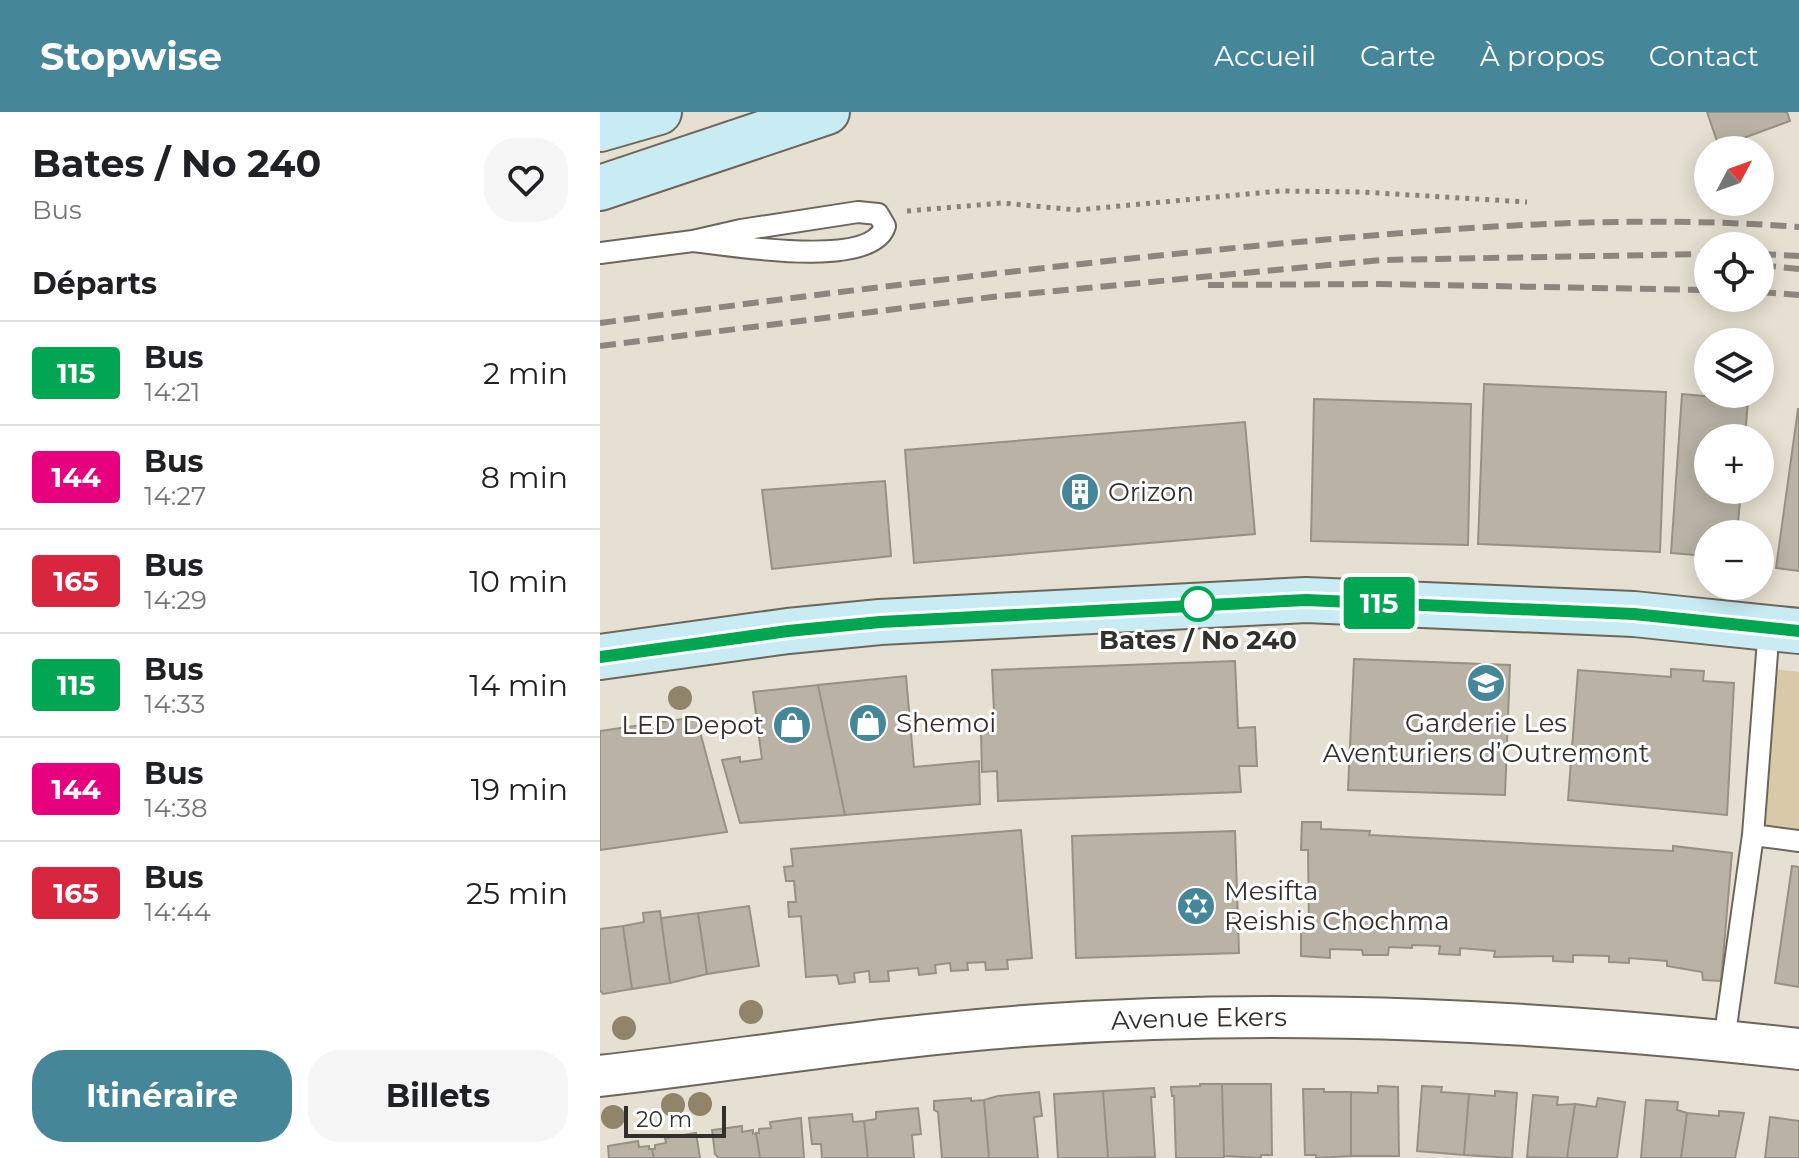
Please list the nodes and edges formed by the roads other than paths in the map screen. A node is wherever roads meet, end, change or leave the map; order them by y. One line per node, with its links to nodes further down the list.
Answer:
1 (659, 112): 3 (street)
2 (827, 112): 4 (street)
3 (600, 129)
4 (600, 188)
5 (693, 241): 5 (lane); 6 (lane)
6 (600, 253)
7 (1784, 629): 8 (street); 9 (lane)
8 (600, 657)
9 (1753, 835): 10 (lane); 11 (lane)
10 (1799, 841)
11 (1724, 1041): 12 (street, Avenue Ekers); 13 (street, Avenue Ekers)
12 (1799, 1049)
13 (600, 1076)

